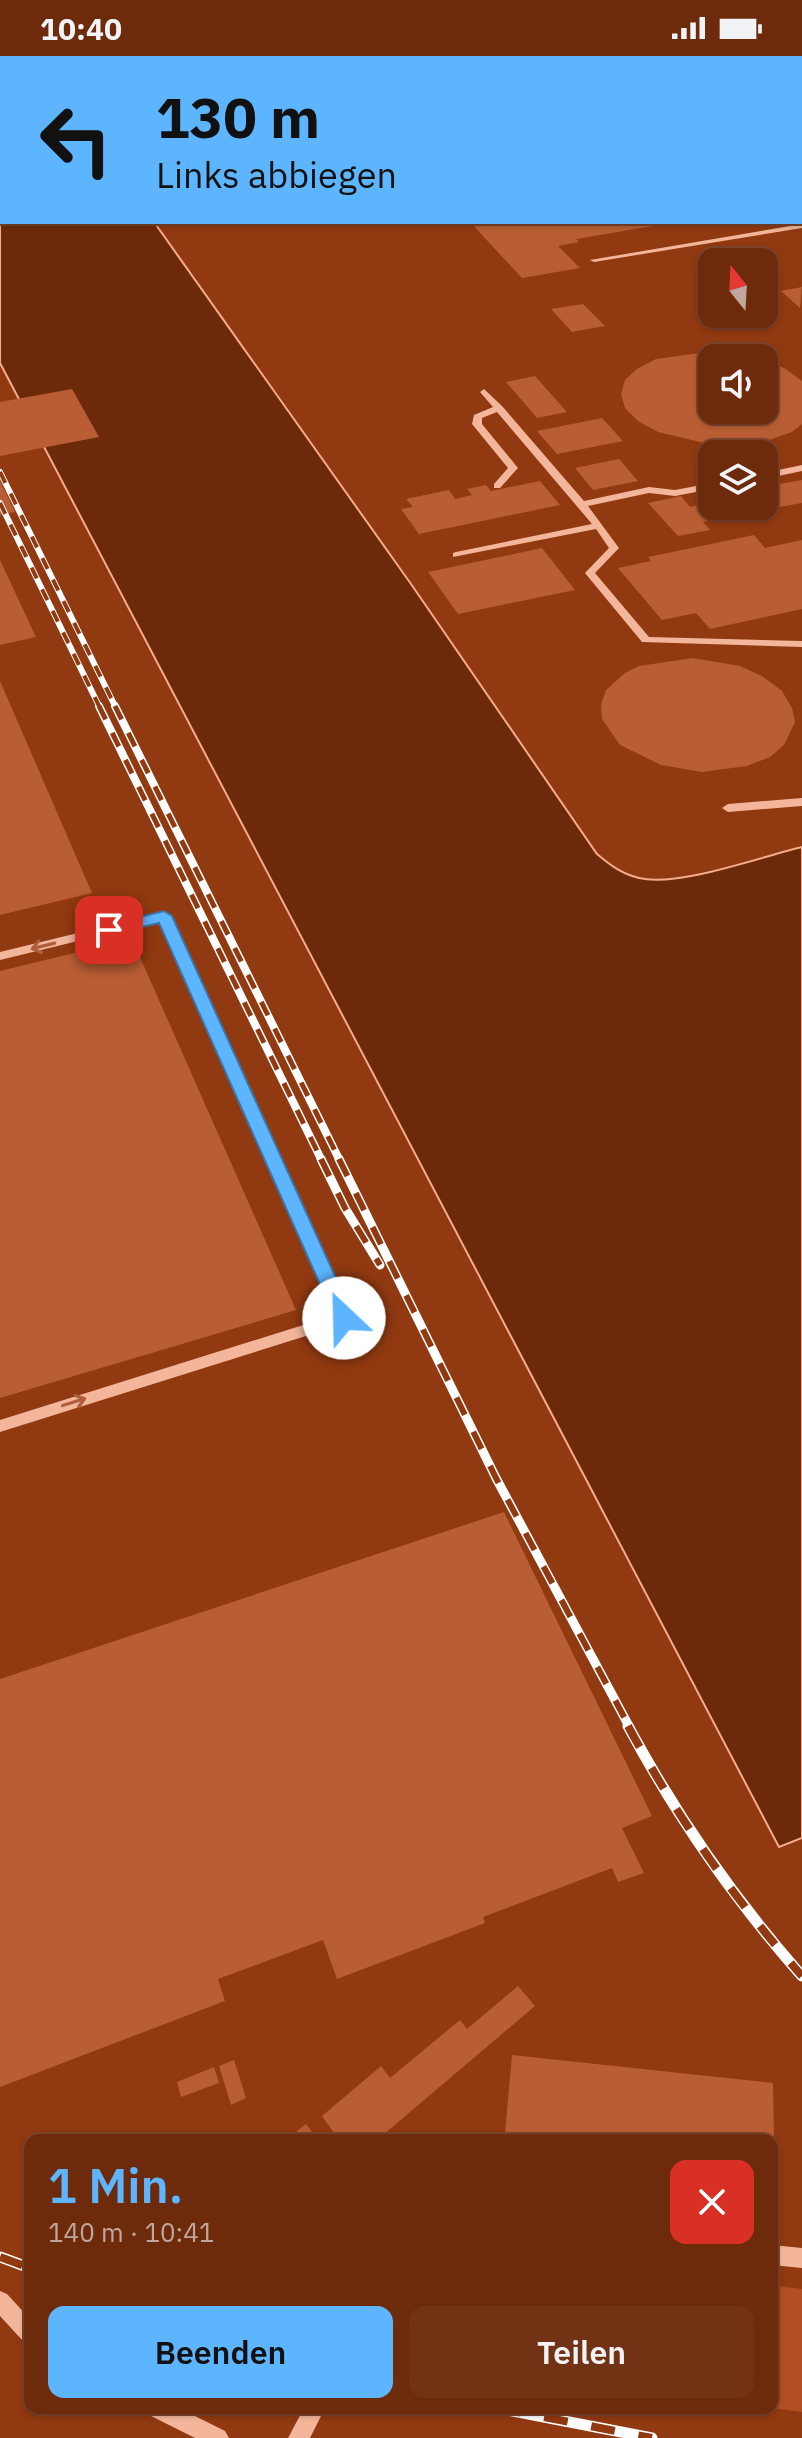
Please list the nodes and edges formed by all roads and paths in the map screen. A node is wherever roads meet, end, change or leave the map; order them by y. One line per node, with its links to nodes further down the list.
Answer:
1 (802, 226): 2 (street)
2 (594, 260)
3 (484, 392): 4 (street)
4 (499, 408): 7 (street); 9 (street)
5 (802, 468): 6 (street)
6 (778, 473)
7 (497, 486)
8 (698, 489): 9 (street)
9 (582, 504): 10 (street)
10 (598, 526): 11 (street); 12 (street)
11 (456, 555)
12 (802, 644)
13 (802, 802): 14 (street)
14 (728, 808)
15 (0, 956): 16 (street, one-way to 15)
16 (0, 1426)
17 (778, 2256): 18 (street)
18 (802, 2258)
19 (0, 2301): 20 (street)
20 (24, 2327)
21 (168, 2414): 23 (street)
22 (312, 2414): 24 (street)
23 (218, 2438)
24 (299, 2438)

